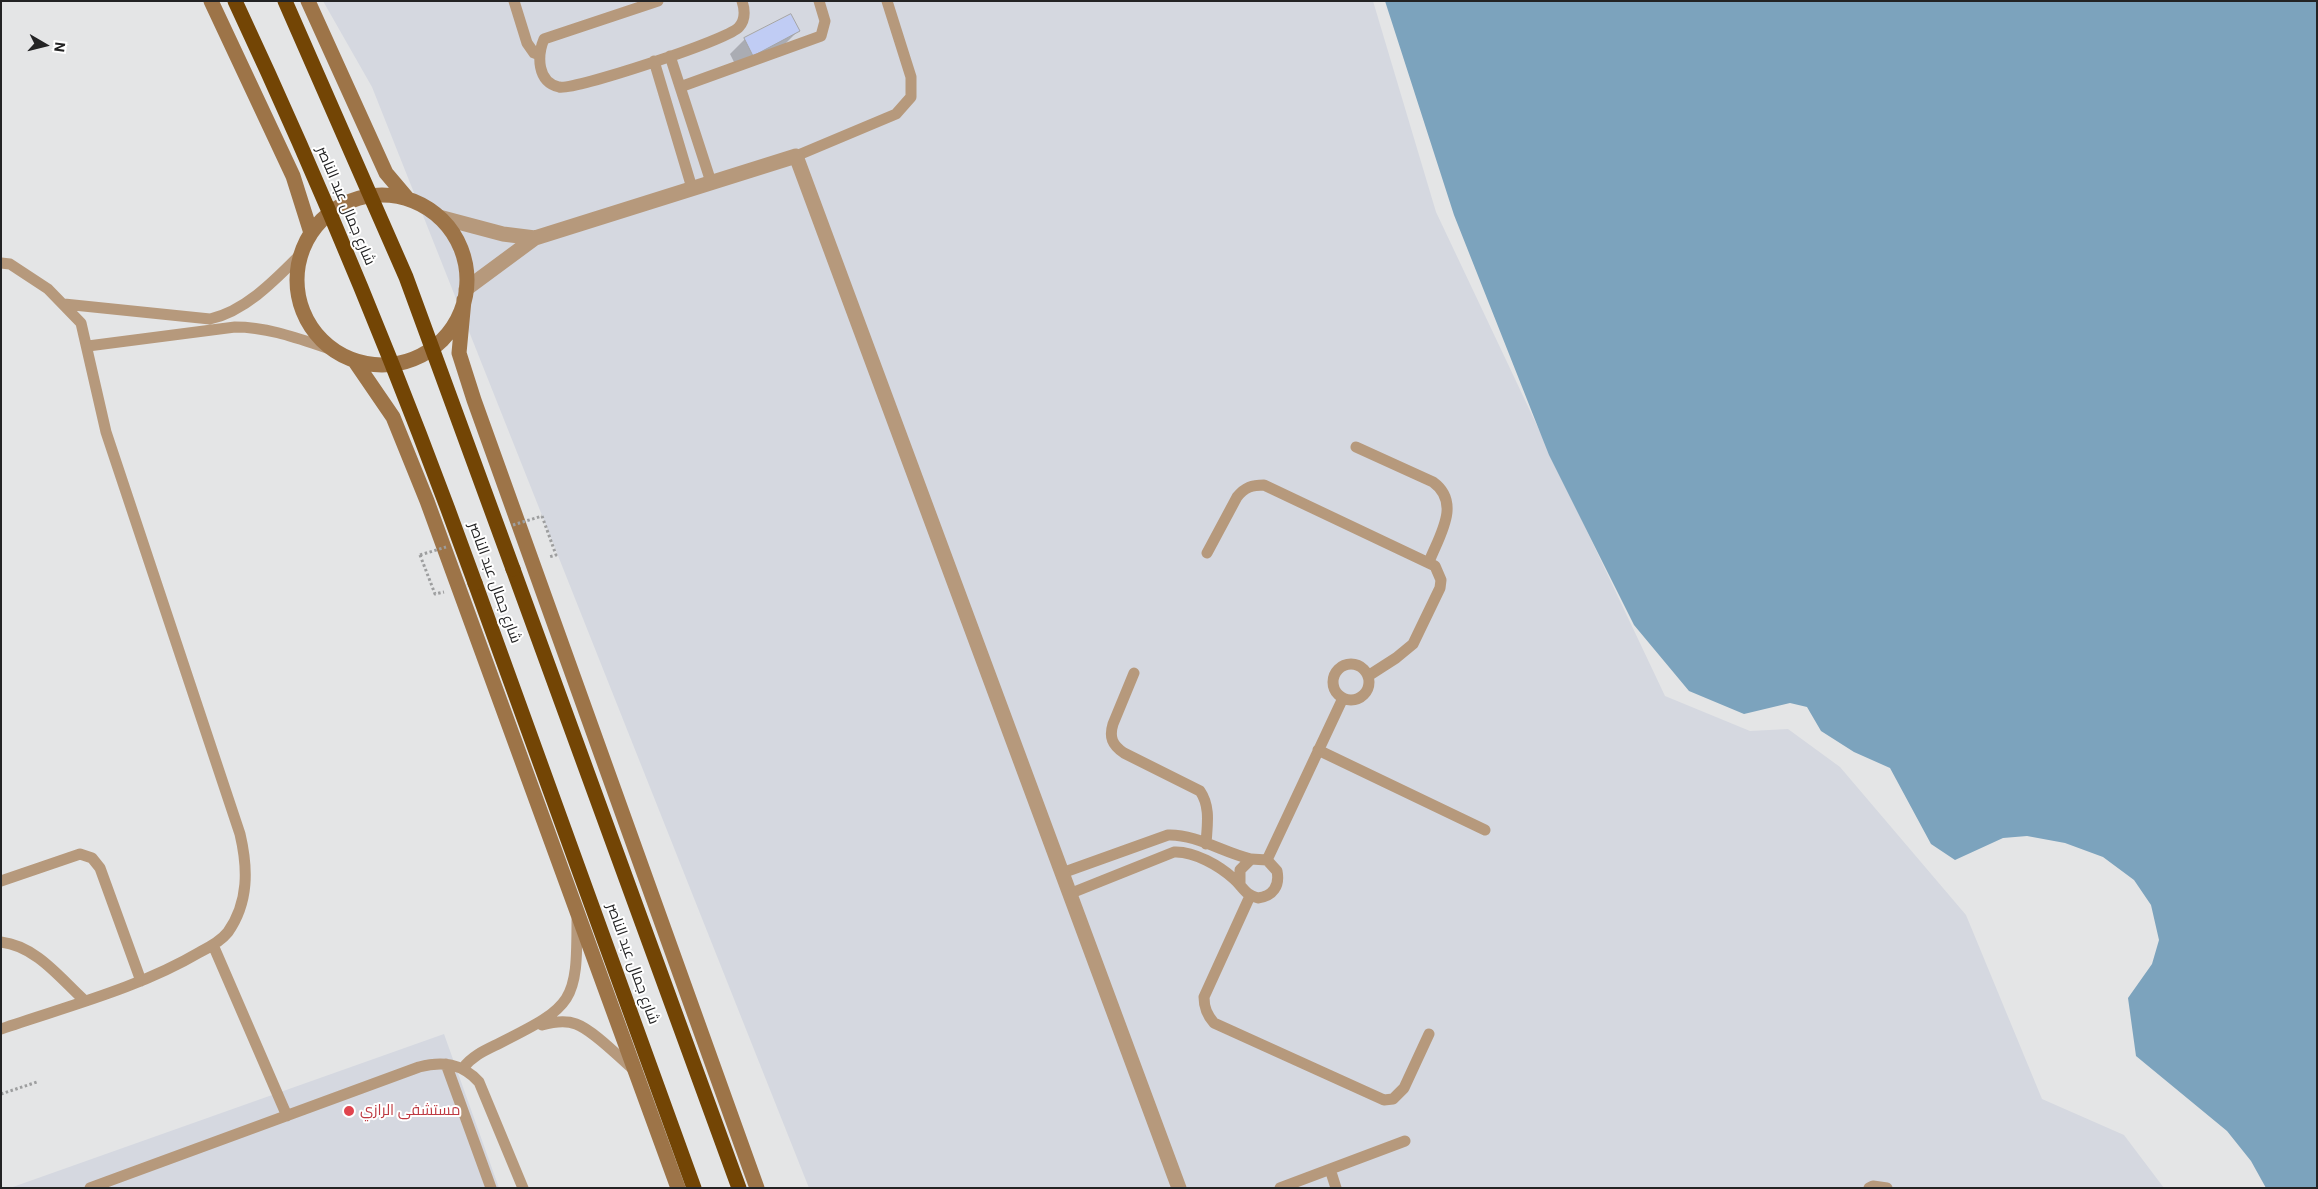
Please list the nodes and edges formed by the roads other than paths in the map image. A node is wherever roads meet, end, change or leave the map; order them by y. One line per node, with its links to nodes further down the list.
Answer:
1 (211, 1): 19 (main road)
2 (235, 1): 63 (highway, شارع جمال عبد الناصر, bridge)
3 (284, 1): 64 (highway, شارع جمال عبد الناصر, bridge)
4 (308, 1): 17 (main road)
5 (514, 1): 10 (lane)
6 (658, 1): 10 (lane)
7 (742, 1): 11 (lane)
8 (819, 1): 13 (lane)
9 (887, 1): 14 (lane)
10 (539, 55): 12 (lane)
11 (670, 56): 12 (lane); 13 (lane)
12 (654, 61): 16 (lane)
13 (680, 87): 15 (lane)
14 (796, 156): 15 (street); 39 (street)
15 (711, 182): 16 (street)
16 (692, 188): 20 (street)
17 (408, 198): 18 (main road); 19 (main road)
18 (439, 217): 20 (street); 23 (main road)
19 (311, 233): 21 (main road)
20 (535, 238): 23 (street)
21 (301, 254): 24 (lane); 26 (main road)
22 (4, 261): 24 (lane)
23 (465, 295): 27 (main road); 65 (main road)
24 (64, 304): 25 (lane)
25 (88, 346): 26 (lane); 46 (lane)
26 (336, 351): 27 (main road)
27 (354, 360): 44 (main road)
28 (1356, 447): 30 (lane)
29 (1207, 553): 30 (lane)
30 (1429, 562): 32 (lane)
31 (1134, 673): 36 (lane)
32 (1368, 676): 33 (lane); 33 (lane)
33 (1343, 698): 34 (lane)
34 (1318, 750): 35 (lane); 38 (lane)
35 (1485, 830)
36 (1206, 844): 37 (lane); 39 (lane)
37 (1251, 859): 38 (lane); 41 (lane)
38 (1267, 860): 43 (lane)
39 (1062, 874): 42 (street)
40 (1, 881): 47 (lane)
41 (1240, 885): 42 (lane); 43 (lane)
42 (1069, 894): 66 (street)
43 (1250, 896): 51 (lane)
44 (577, 910): 49 (lane); 54 (main road)
45 (1, 942): 48 (lane)
46 (212, 945): 47 (lane); 55 (lane)
47 (141, 981): 48 (lane)
48 (84, 1000): 50 (lane)
49 (530, 1028): 53 (lane); 54 (lane)
50 (1, 1029)
51 (1429, 1034)
52 (446, 1064): 53 (lane); 55 (lane); 60 (lane)
53 (463, 1068): 61 (lane)
54 (636, 1071): 62 (main road)
55 (287, 1116): 59 (lane)
56 (1405, 1141): 57 (lane)
57 (1330, 1169): 58 (lane); 67 (lane)
58 (1288, 1186)
59 (90, 1188)
60 (491, 1188)
61 (523, 1188)
62 (678, 1188)
63 (694, 1188)
64 (739, 1188)
65 (756, 1188)
66 (1179, 1188)
67 (1336, 1188)
68 (1869, 1188): 69 (lane)
69 (1888, 1188)

